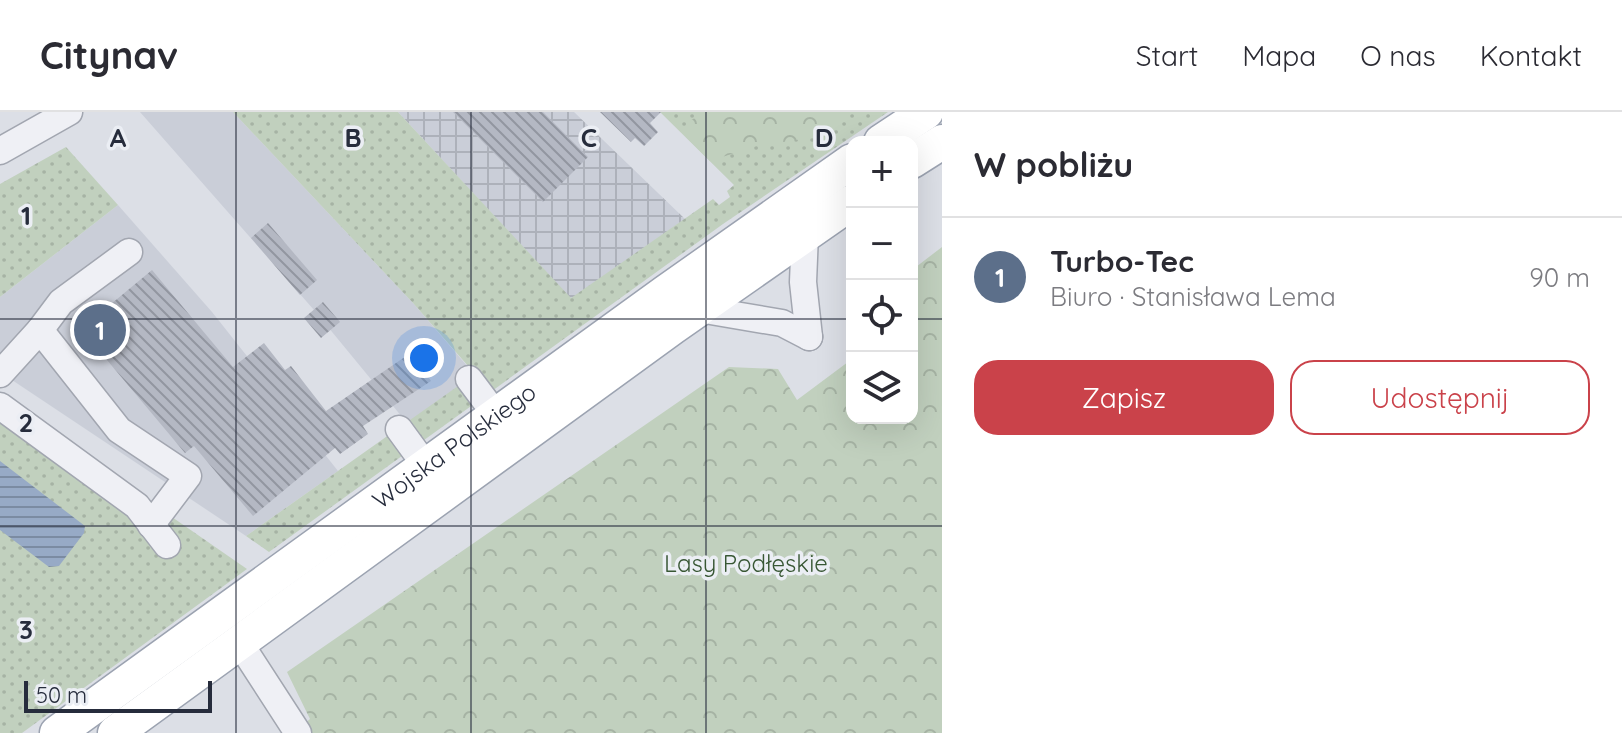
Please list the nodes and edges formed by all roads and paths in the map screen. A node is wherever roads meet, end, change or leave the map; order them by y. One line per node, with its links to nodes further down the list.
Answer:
1 (69, 112): 5 (street)
2 (926, 112): 3 (main road)
3 (890, 136)
4 (942, 142): 6 (main road)
5 (0, 151)
6 (918, 157)
7 (846, 165): 16 (main road, Wojska Polskiego)
8 (846, 206): 9 (main road, Wojska Polskiego)
9 (805, 234): 11 (main road, Wojska Polskiego); 11 (street)
10 (129, 252): 12 (street)
11 (699, 309): 19 (main road, Wojska Polskiego)
12 (40, 330): 13 (street); 15 (street)
13 (0, 374)
14 (469, 379): 16 (street)
15 (0, 406)
16 (496, 415): 18 (main road, Wojska Polskiego)
17 (399, 429): 18 (street)
18 (426, 466): 20 (main road, Wojska Polskiego)
19 (239, 642): 21 (main road, Wojska Polskiego); 22 (street)
20 (57, 733)
21 (115, 733)
22 (298, 733)

